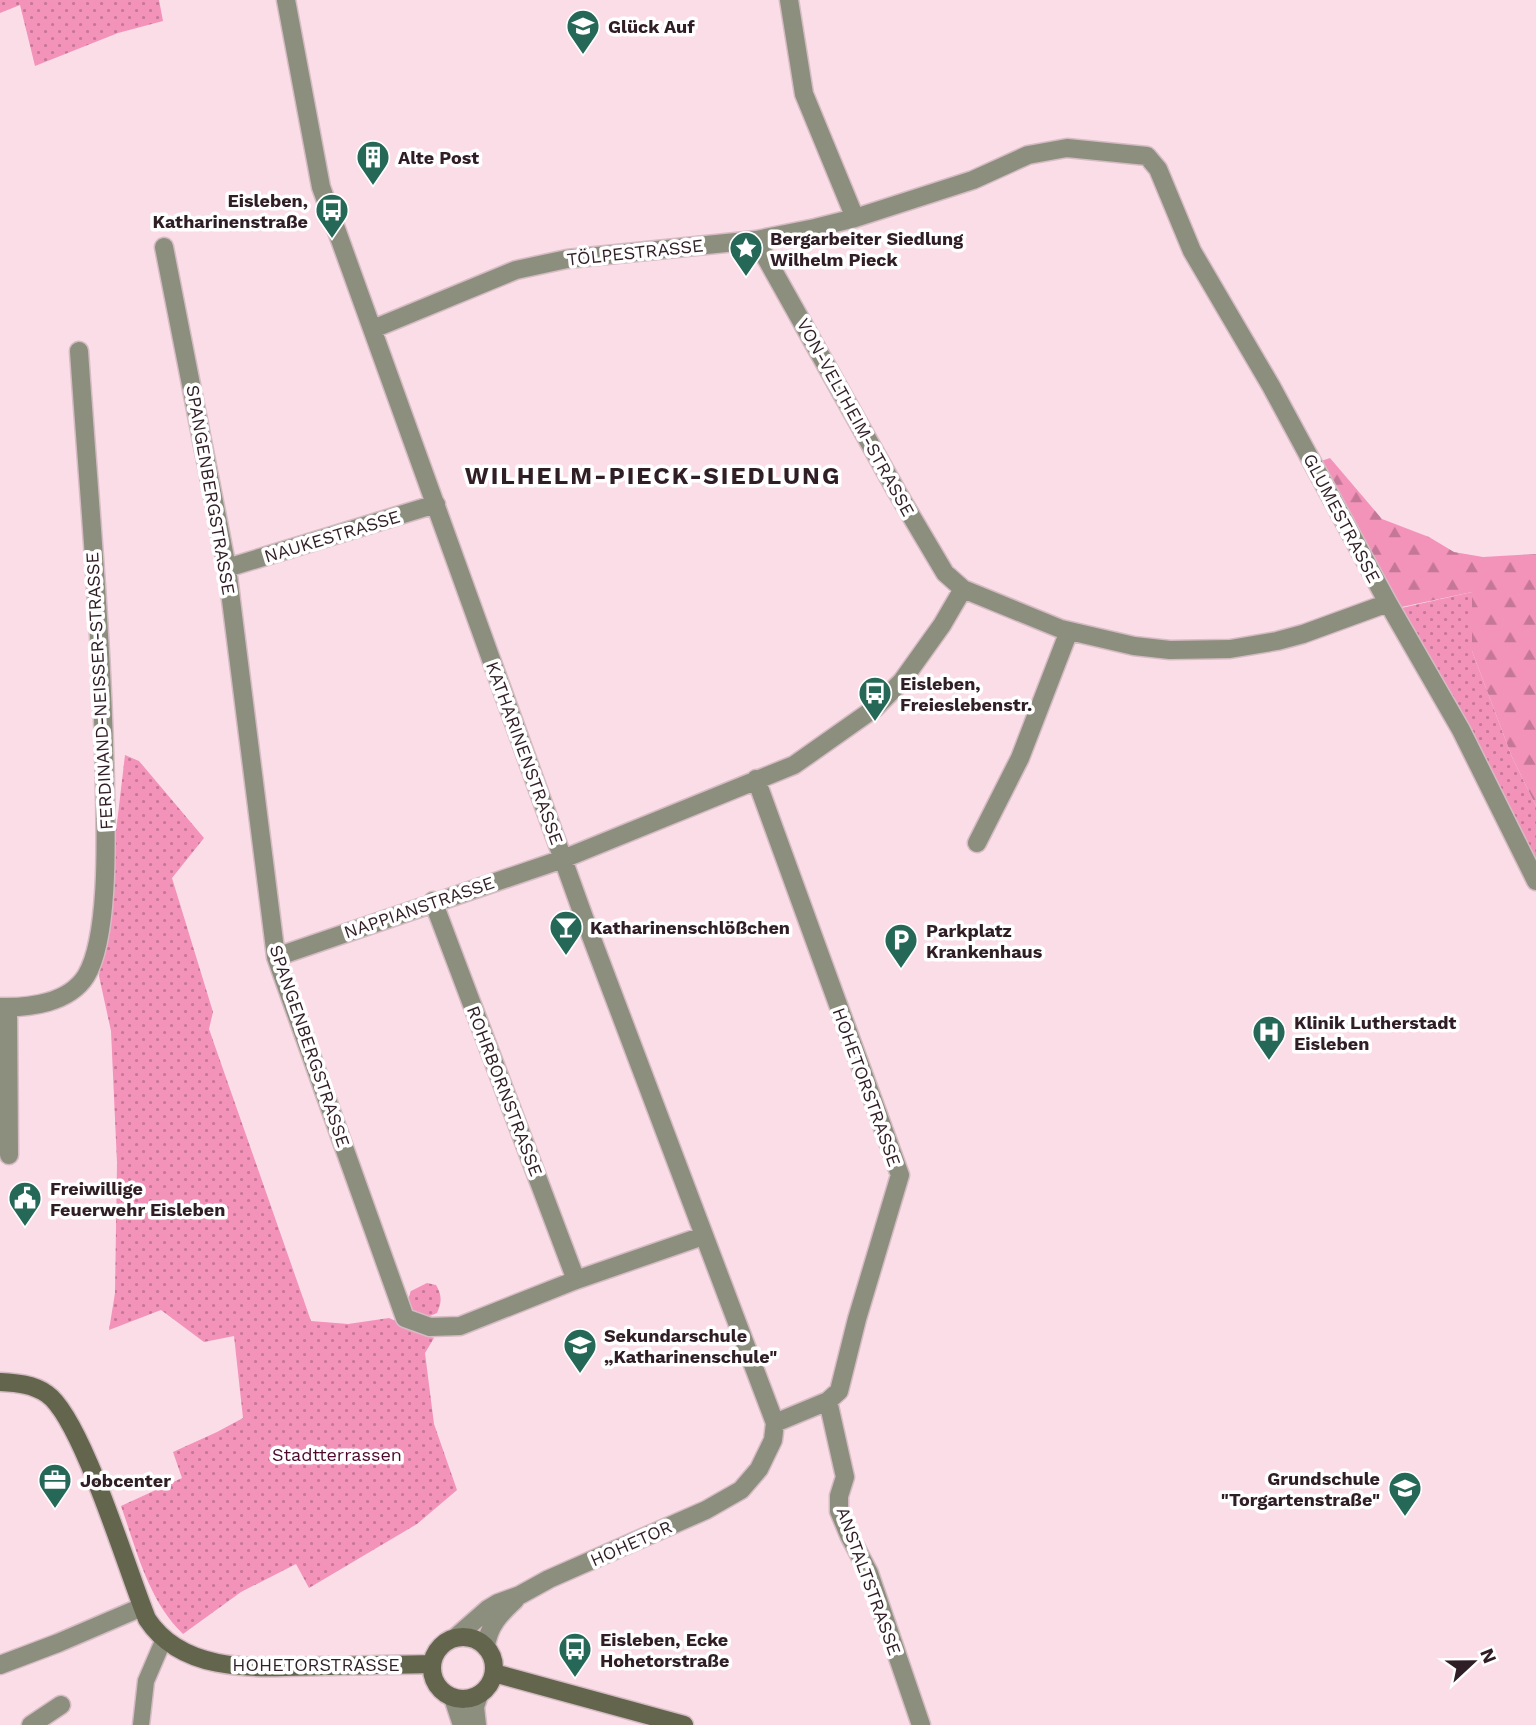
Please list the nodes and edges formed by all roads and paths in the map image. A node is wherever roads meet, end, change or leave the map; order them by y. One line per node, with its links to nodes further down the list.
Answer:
1 (286, 0): 7 (street, KATHARINENSTRASSE)
2 (789, 0): 4 (street)
3 (1147, 156): 4 (street, TÖLPESTRASSE); 12 (street, GLUMESTRASSE)
4 (855, 218): 5 (street, TÖLPESTRASSE)
5 (756, 240): 7 (street, TÖLPESTRASSE); 11 (street, VON-VELTHEIM-STRASSE)
6 (164, 247): 10 (street, SPANGENBERGSTRASSE)
7 (373, 330): 9 (street, KATHARINENSTRASSE)
8 (79, 351): 20 (street, FERDINAND-NEISSER-STRASSE)
9 (436, 504): 10 (street, NAUKESTRASSE); 16 (street, KATHARINENSTRASSE)
10 (227, 568): 19 (street, SPANGENBERGSTRASSE)
11 (963, 589): 13 (street); 14 (street, NAPPIANSTRASSE)
12 (1388, 603): 13 (street); 17 (street, GLUMESTRASSE)
13 (1069, 631): 15 (street)
14 (756, 779): 16 (street, NAPPIANSTRASSE); 25 (street, HOHETORSTRASSE)
15 (977, 843)
16 (563, 859): 18 (street, NAPPIANSTRASSE); 22 (street, KATHARINENSTRASSE)
17 (1536, 881)
18 (433, 901): 19 (street, NAPPIANSTRASSE); 23 (street, ROHRBORNSTRASSE)
19 (276, 957): 23 (street, SPANGENBERGSTRASSE)
20 (4, 1007): 21 (street)
21 (9, 1155)
22 (703, 1236): 23 (street, SPANGENBERGSTRASSE); 26 (street, KATHARINENSTRASSE)
23 (576, 1280)
24 (0, 1382): 28 (main road)
25 (828, 1401): 26 (street); 43 (street, ANSTALTSTRASSE)
26 (775, 1423): 27 (street, HOHETOR)
27 (520, 1595): 29 (street, HOHETOR); 31 (street, HOHETOR)
28 (142, 1607): 30 (main road); 33 (street)
29 (456, 1637): 31 (main road); 32 (main road)
30 (164, 1639): 32 (main road, HOHETORSTRASSE); 39 (street)
31 (486, 1647): 34 (main road)
32 (432, 1664): 36 (main road)
33 (0, 1665)
34 (494, 1673): 35 (main road); 42 (main road)
35 (479, 1696): 36 (main road); 41 (street)
36 (453, 1698): 40 (street)
37 (61, 1705): 38 (street)
38 (31, 1725)
39 (141, 1725)
40 (462, 1725)
41 (477, 1725)
42 (684, 1725)
43 (921, 1725)

